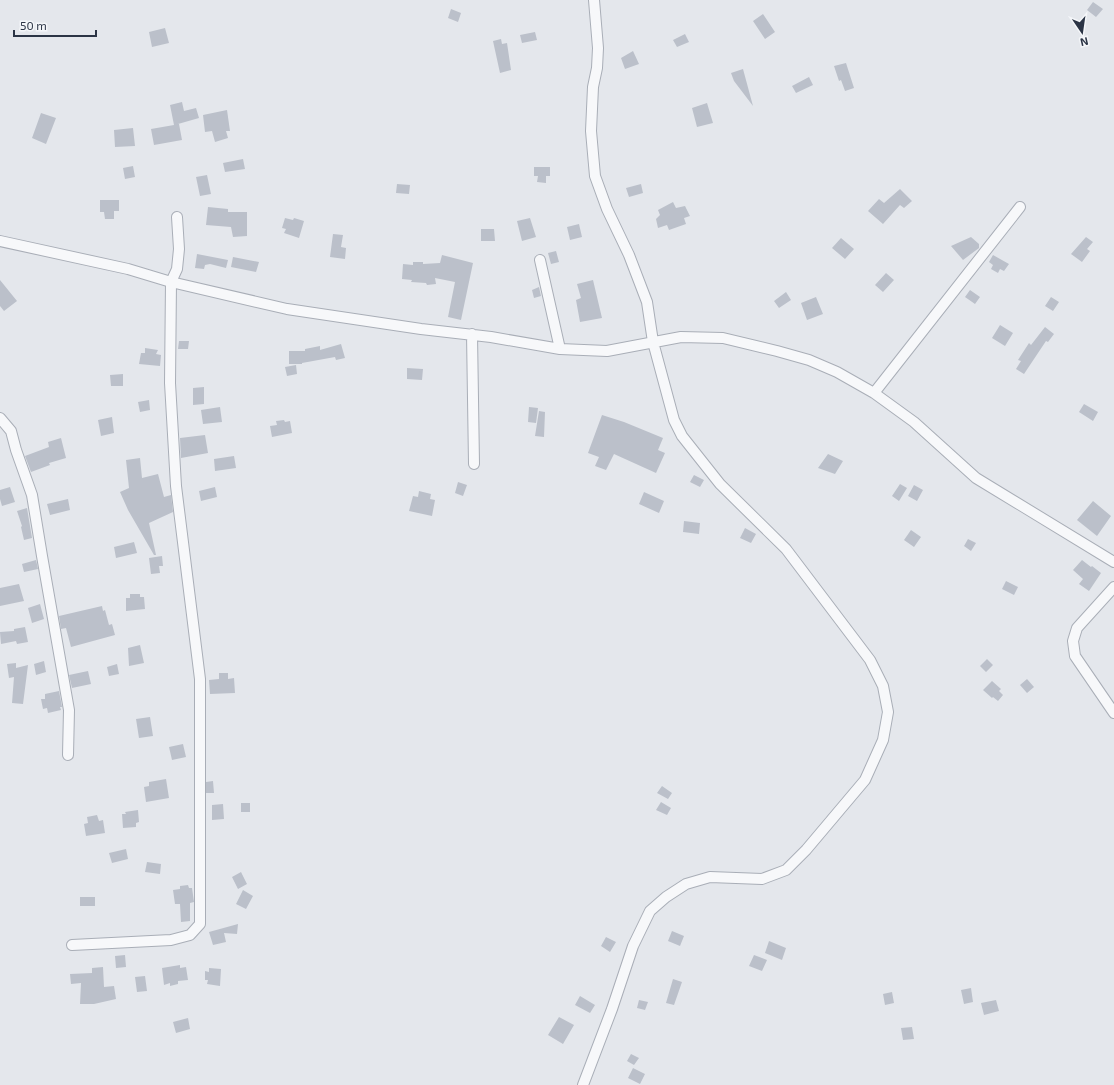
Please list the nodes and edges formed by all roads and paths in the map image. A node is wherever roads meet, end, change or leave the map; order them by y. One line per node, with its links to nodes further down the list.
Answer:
1 (594, 0): 8 (street)
2 (1020, 207): 10 (street)
3 (177, 218): 6 (street)
4 (0, 241): 6 (street)
5 (540, 260): 9 (street)
6 (171, 282): 7 (street); 17 (street)
7 (472, 334): 9 (street); 12 (street)
8 (653, 342): 9 (street); 10 (street); 18 (street)
9 (560, 349)
10 (874, 393): 13 (street)
11 (0, 418): 16 (street)
12 (474, 464)
13 (1114, 562)
14 (1114, 587): 15 (street)
15 (1114, 713)
16 (68, 755)
17 (72, 945)
18 (583, 1085)

